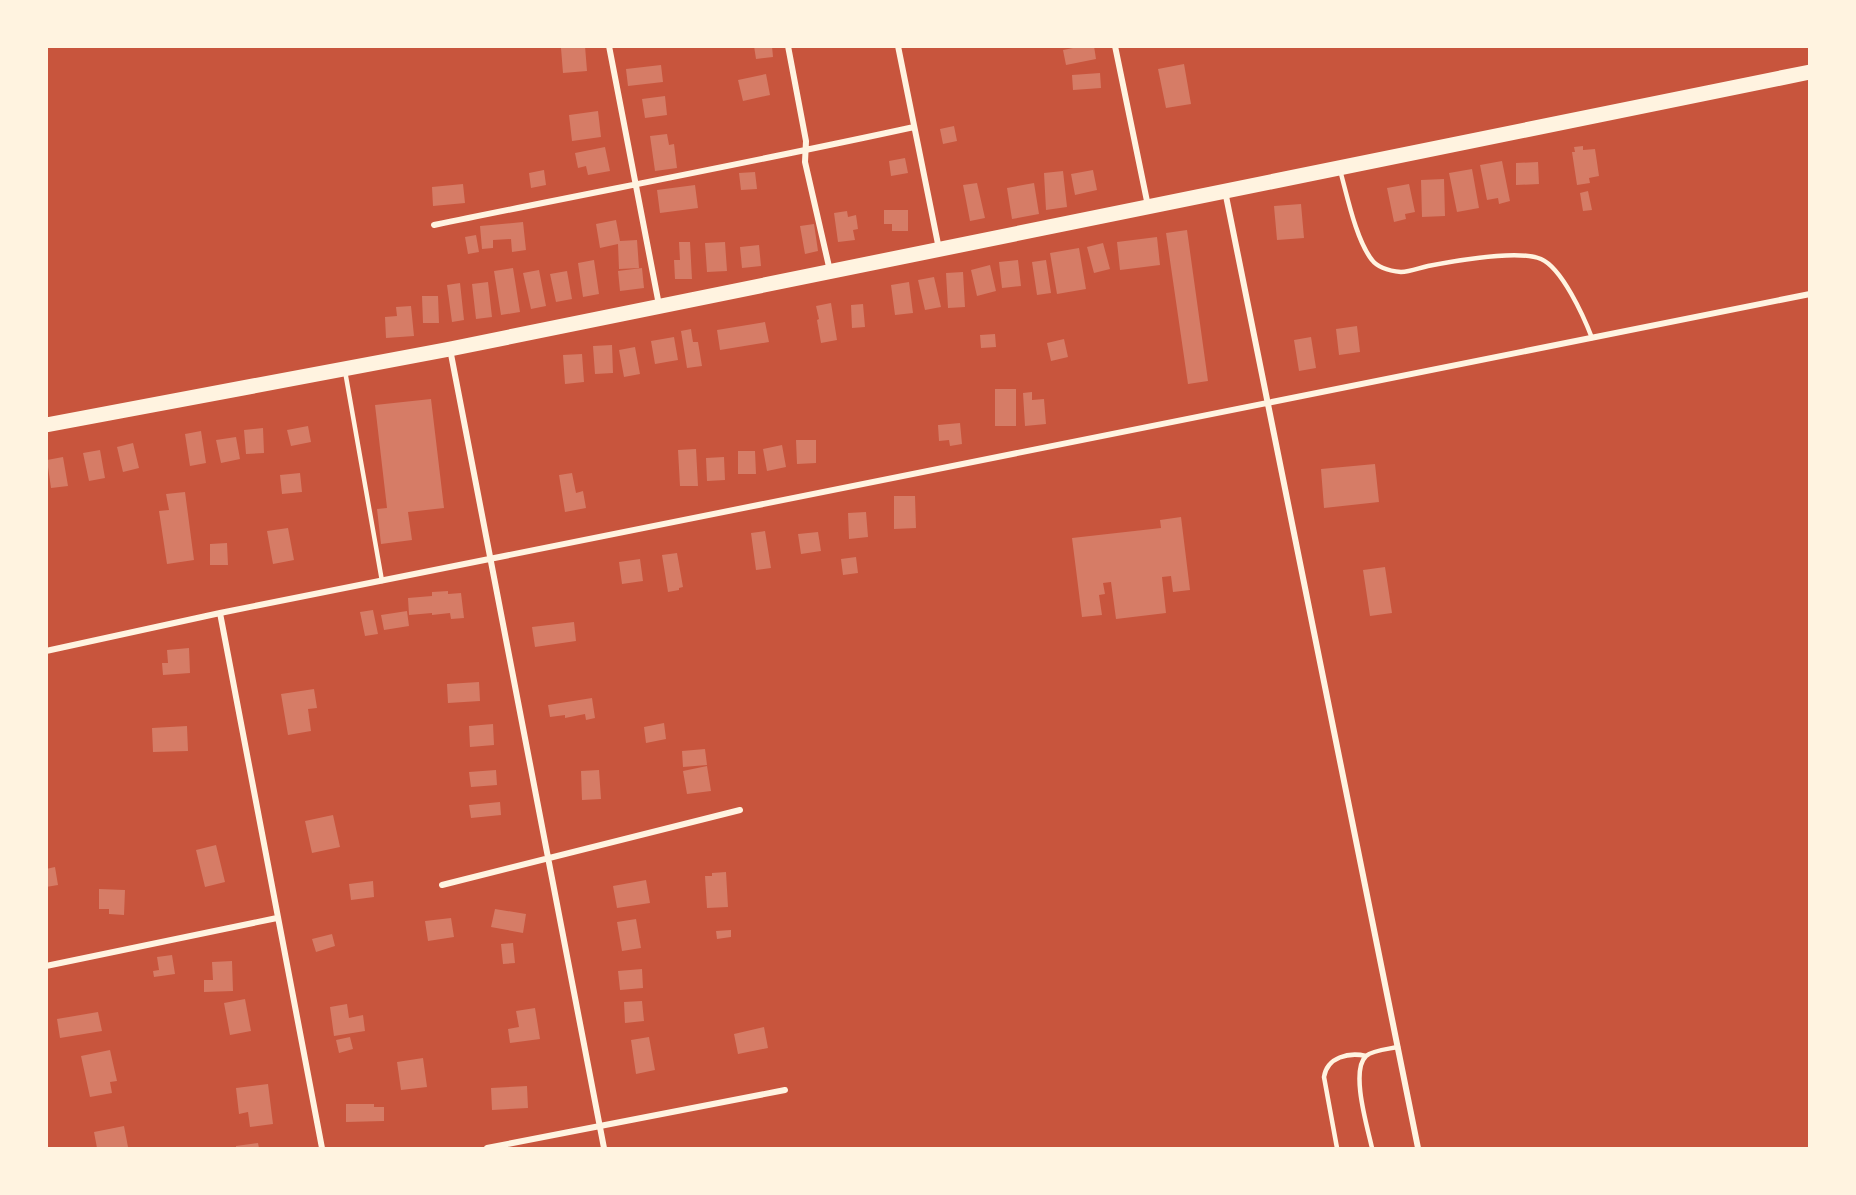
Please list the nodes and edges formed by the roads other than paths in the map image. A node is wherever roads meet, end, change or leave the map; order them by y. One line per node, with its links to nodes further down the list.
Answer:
1 (609, 46): 9 (street)
2 (788, 46): 7 (street)
3 (898, 46): 6 (street)
4 (1115, 46): 11 (street)
5 (1809, 72): 8 (main road)
6 (914, 128): 7 (street); 13 (street)
7 (805, 151): 9 (street); 14 (street)
8 (1339, 167): 10 (main road); 17 (lane)
9 (636, 184): 12 (street); 16 (street)
10 (1225, 191): 11 (main road); 20 (street)
11 (1148, 206): 13 (main road)
12 (434, 225)
13 (940, 250): 14 (main road)
14 (830, 271): 16 (main road)
15 (1809, 294): 17 (street)
16 (659, 306): 18 (main road)
17 (1592, 338): 20 (street)
18 (450, 349): 19 (main road); 22 (street)
19 (344, 369): 21 (main road); 23 (lane)
20 (1268, 403): 22 (street); 31 (street)
21 (46, 425)
22 (491, 559): 23 (street); 27 (street)
23 (382, 580): 24 (street)
24 (220, 613): 25 (street); 29 (street)
25 (46, 651)
26 (740, 810): 27 (street)
27 (549, 858): 28 (street); 34 (street)
28 (442, 885)
29 (277, 918): 30 (street); 35 (street)
30 (46, 966)
31 (1398, 1047): 32 (lane); 40 (street)
32 (1366, 1056): 38 (lane); 39 (lane)
33 (785, 1090): 34 (street)
34 (599, 1126): 36 (street); 37 (street)
35 (322, 1149)
36 (487, 1149)
37 (604, 1149)
38 (1337, 1149)
39 (1372, 1149)
40 (1418, 1149)

